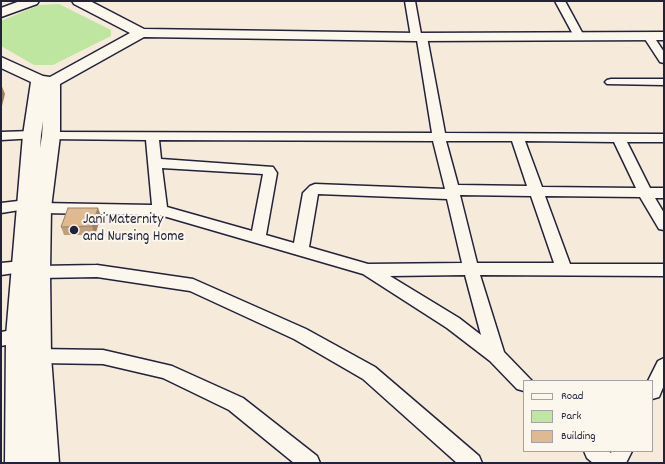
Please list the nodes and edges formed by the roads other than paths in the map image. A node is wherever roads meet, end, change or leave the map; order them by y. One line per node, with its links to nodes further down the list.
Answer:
1 (32, 1): 5 (main road)
2 (79, 1): 6 (main road)
3 (410, 1): 7 (street)
4 (560, 1): 8 (street)
5 (1, 13)
6 (142, 34): 7 (main road); 13 (main road)
7 (419, 36): 8 (main road); 19 (street)
8 (579, 36): 9 (main road)
9 (648, 36): 10 (main road); 11 (street)
10 (664, 36)
11 (664, 60)
12 (1, 62): 13 (main road)
13 (45, 81): 17 (main road)
14 (611, 82): 15 (street)
15 (664, 82)
16 (1, 136): 17 (street)
17 (42, 136): 18 (street); 28 (main road)
18 (152, 137): 19 (street); 23 (street)
19 (439, 137): 20 (street); 25 (street)
20 (517, 137): 21 (street); 24 (street)
21 (618, 137): 22 (street); 26 (street)
22 (664, 138)
23 (155, 163): 30 (street); 32 (street)
24 (536, 191): 25 (street); 26 (street); 37 (street)
25 (452, 192): 33 (street); 36 (street)
26 (645, 193): 27 (street); 31 (street)
27 (664, 193)
28 (34, 206): 29 (street); 30 (street); 34 (main road)
29 (1, 208)
30 (160, 210): 32 (street)
31 (664, 225)
32 (258, 238): 33 (street)
33 (301, 249): 35 (street)
34 (21, 270): 39 (main road); 40 (main road); 50 (street)
35 (368, 270): 36 (street); 41 (street)
36 (471, 270): 37 (street); 41 (street)
37 (564, 270): 38 (street)
38 (664, 270)
39 (10, 338): 47 (main road)
40 (39, 356): 48 (main road); 49 (street)
41 (496, 356): 43 (street)
42 (664, 366): 44 (street)
43 (523, 382)
44 (653, 389)
45 (595, 452): 51 (street)
46 (622, 452): 52 (street)
47 (18, 463)
48 (45, 463)
49 (310, 463)
50 (472, 463)
51 (607, 463)
52 (616, 463)

